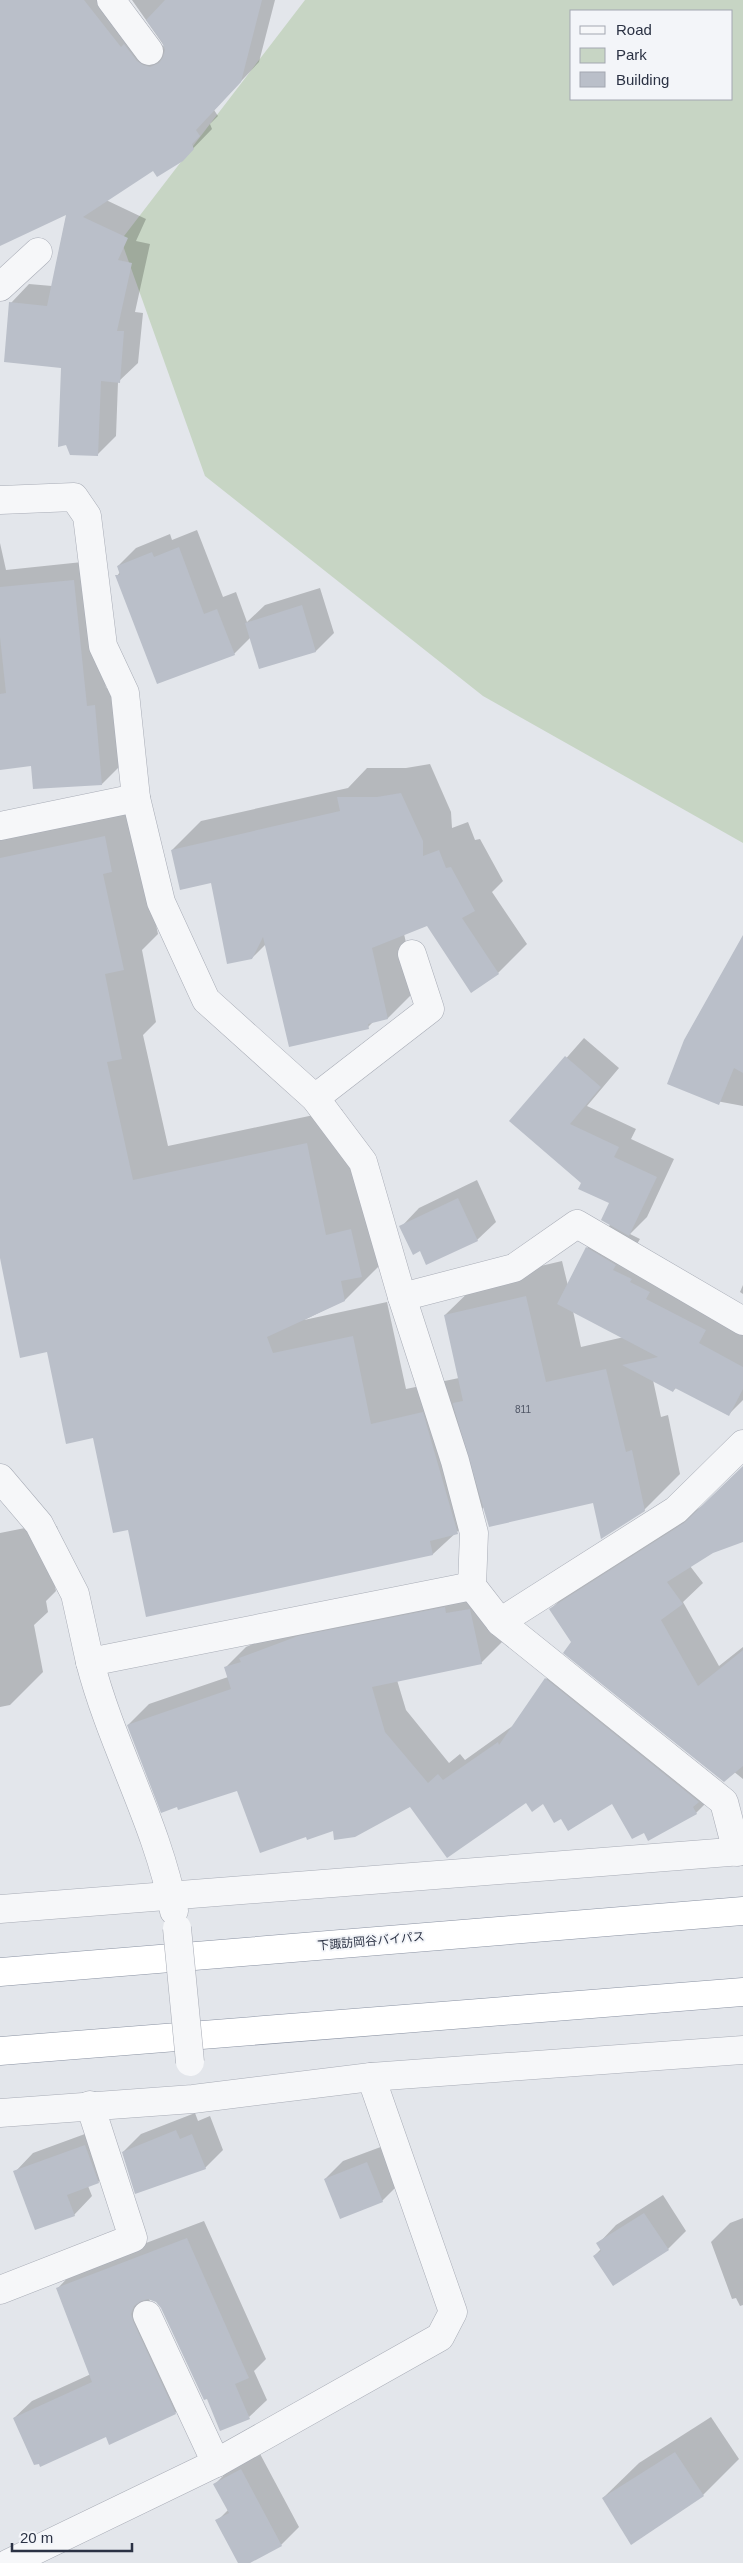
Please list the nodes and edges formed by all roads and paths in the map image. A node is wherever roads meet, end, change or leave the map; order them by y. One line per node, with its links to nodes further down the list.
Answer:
1 (111, 0): 2 (street)
2 (149, 51)
3 (38, 252): 4 (street)
4 (0, 287)
5 (0, 500): 6 (street)
6 (136, 798): 7 (street); 9 (street)
7 (0, 826)
8 (412, 954): 9 (street)
9 (315, 1098): 10 (street)
10 (402, 1297): 11 (street); 14 (street)
11 (743, 1320)
12 (743, 1444): 15 (street)
13 (0, 1478): 16 (street)
14 (472, 1586): 15 (street); 16 (street)
15 (500, 1622): 17 (street)
16 (90, 1662): 18 (street)
17 (740, 1852): 18 (street)
18 (171, 1895): 19 (street); 26 (street, bridge)
19 (0, 1909)
20 (743, 1911): 21 (highway, 下諏訪岡谷バイパス)
21 (0, 1972)
22 (743, 1992): 24 (highway)
23 (743, 2050): 25 (street)
24 (0, 2051)
25 (371, 2077): 26 (street); 31 (street)
26 (193, 2099): 27 (street)
27 (90, 2105): 28 (street); 29 (street)
28 (0, 2113)
29 (0, 2290)
30 (147, 2315): 31 (street)
31 (216, 2463): 32 (street)
32 (9, 2563)

